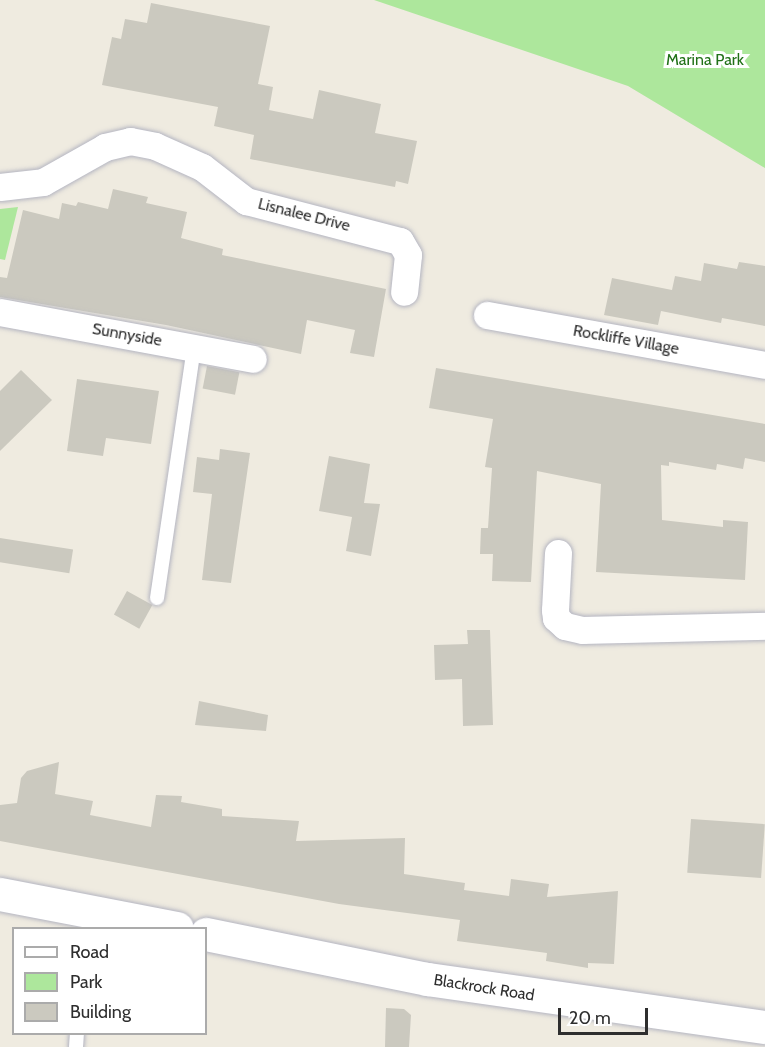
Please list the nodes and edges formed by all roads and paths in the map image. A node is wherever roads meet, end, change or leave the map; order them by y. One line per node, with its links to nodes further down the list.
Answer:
1 (0, 187): 2 (street, Lisnalee Drive)
2 (404, 292)
3 (0, 312): 5 (street, Sunnyside)
4 (487, 315): 7 (street, Rockliffe Village)
5 (194, 348): 6 (street, Sunnyside); 9 (lane)
6 (253, 359)
7 (765, 365)
8 (558, 553): 10 (street)
9 (157, 598)
10 (765, 626)
11 (0, 894): 12 (street)
12 (87, 920): 13 (street)
13 (166, 927)
14 (207, 934): 15 (street, Blackrock Road)
15 (765, 1027)

